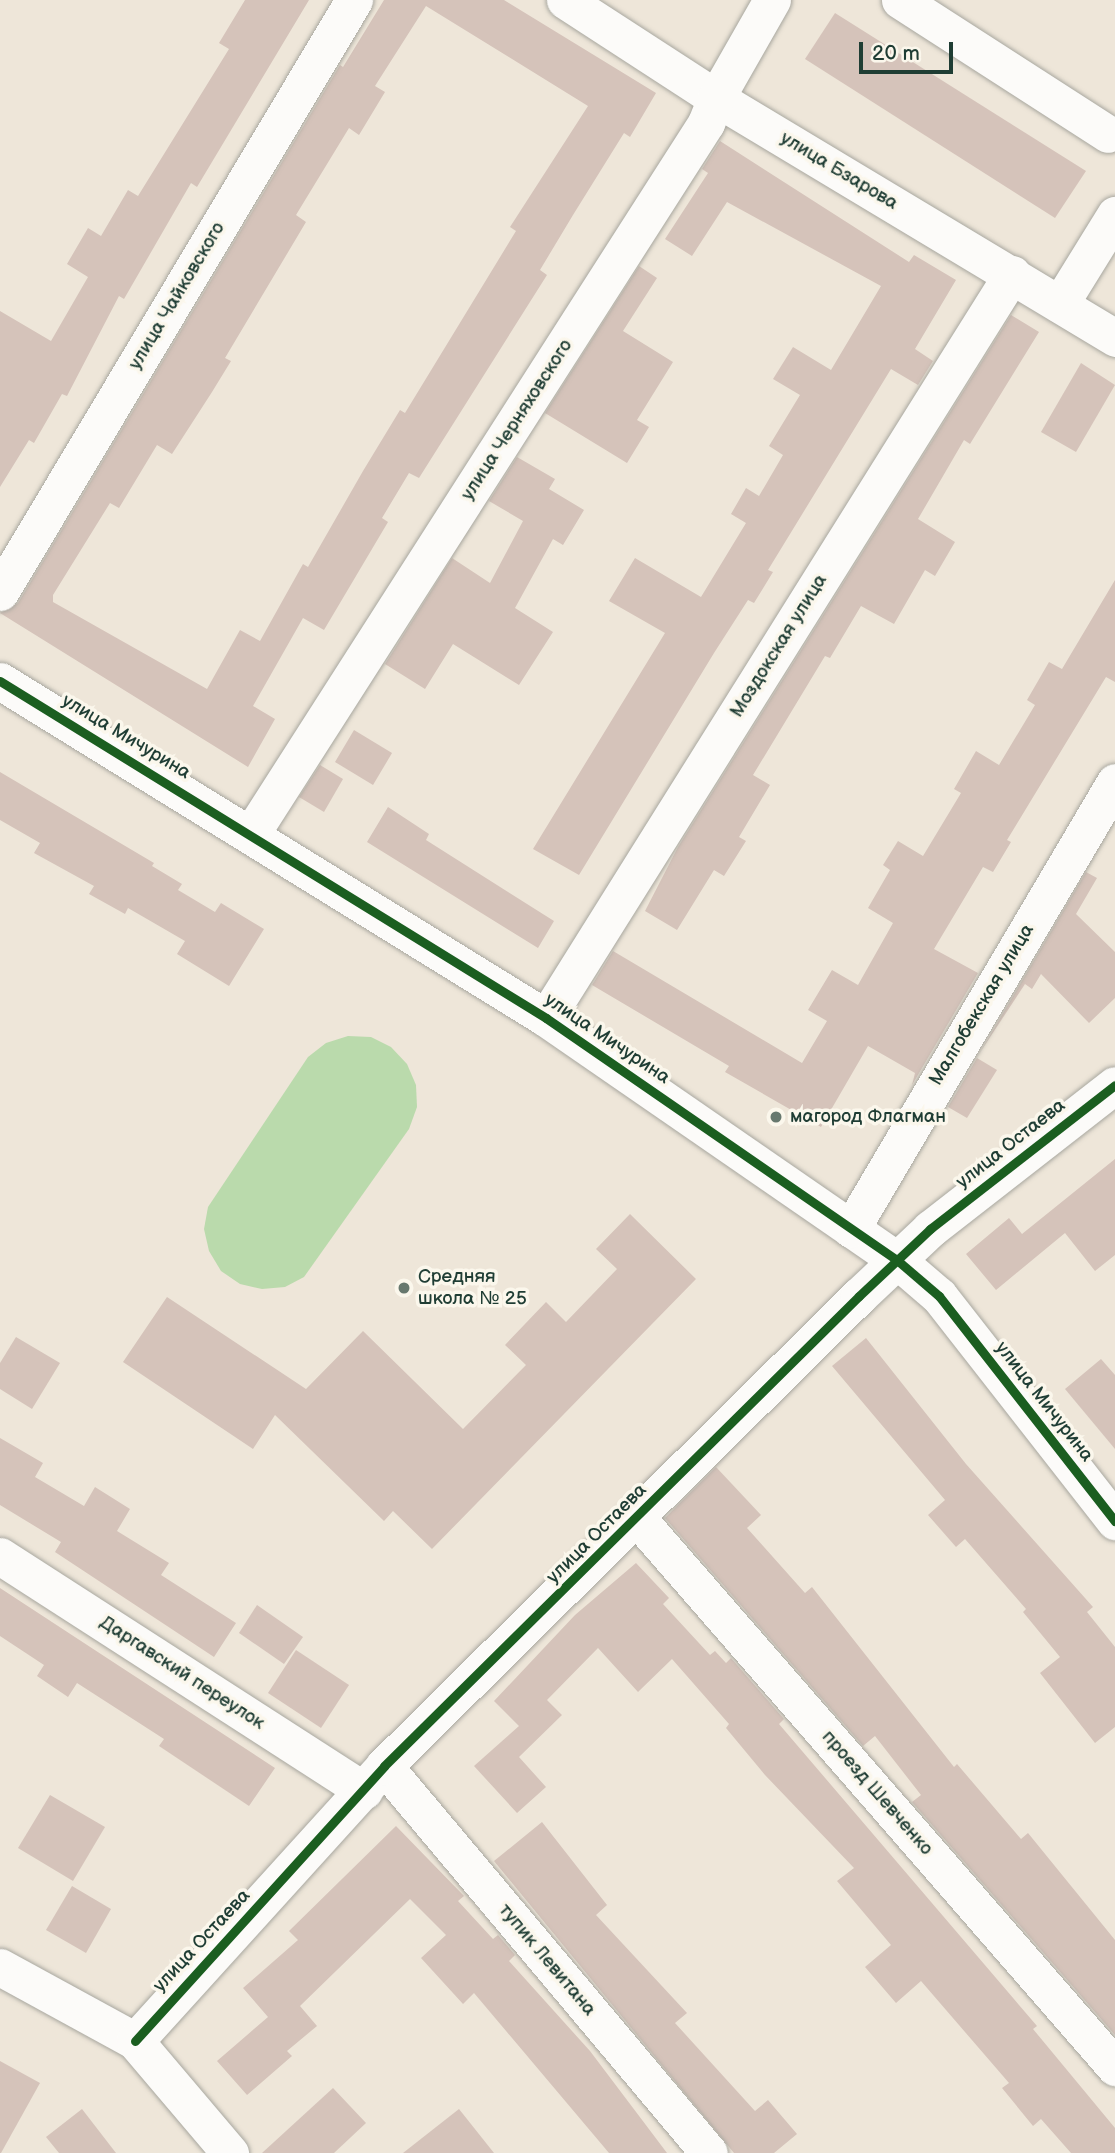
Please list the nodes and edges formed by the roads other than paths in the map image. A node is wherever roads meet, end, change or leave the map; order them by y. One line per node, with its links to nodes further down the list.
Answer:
1 (354, 0): 11 (street, улица Чайковского)
2 (565, 0): 5 (street, улица Бзарова)
3 (772, 0): 5 (street, улица Черняховского)
4 (900, 0): 6 (street)
5 (716, 98): 8 (street, улица Бзарова); 14 (street, улица Черняховского)
6 (1108, 134)
7 (1115, 215): 9 (street)
8 (1012, 274): 9 (street, улица Бзарова); 15 (street, Моздокская улица)
9 (1060, 304): 10 (street, улица Бзарова)
10 (1115, 338)
11 (0, 592)
12 (0, 681): 14 (street, улица Мичурина)
13 (1115, 782): 17 (street, Малгобекская улица)
14 (251, 834): 15 (street, улица Мичурина)
15 (547, 1018): 17 (street, улица Мичурина)
16 (1115, 1085): 18 (street, улица Остаева)
17 (851, 1229): 18 (street, улица Мичурина)
18 (897, 1260): 19 (street, улица Остаева); 20 (street, улица Мичурина)
19 (638, 1519): 22 (street, улица Остаева); 25 (street, проезд Шевченко)
20 (1115, 1521)
21 (0, 1556): 22 (street, Даргавский переулок)
22 (374, 1779): 24 (street, улица Остаева); 27 (street, тупик Левитана)
23 (0, 1967): 24 (street)
24 (135, 2041): 26 (street)
25 (1115, 2067)
26 (230, 2153)
27 (709, 2153)

